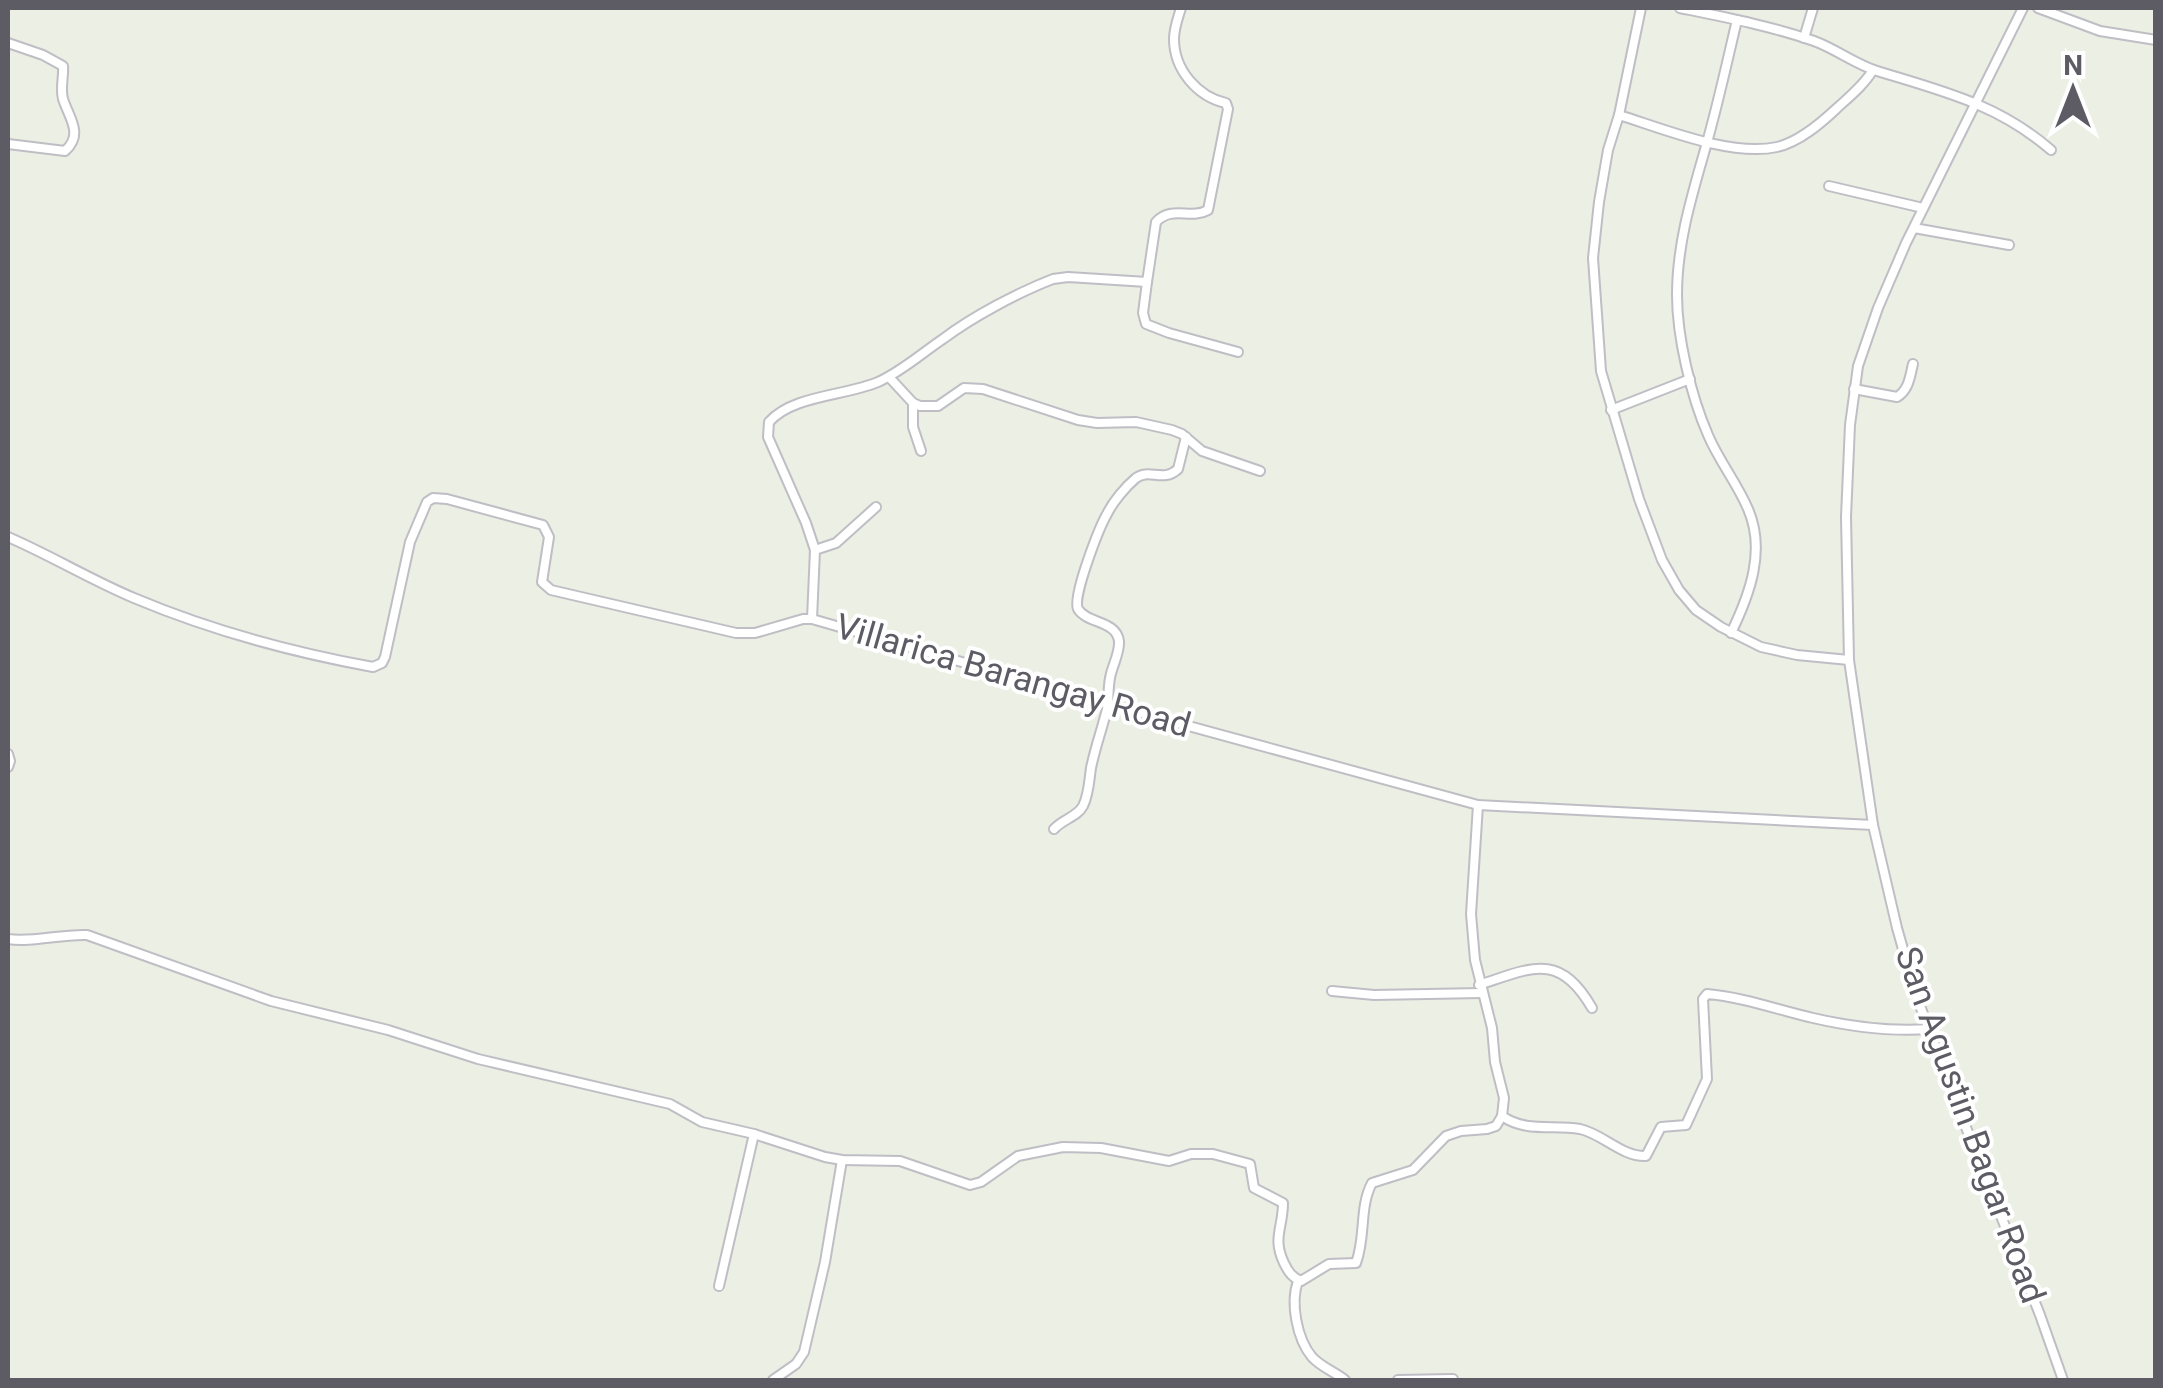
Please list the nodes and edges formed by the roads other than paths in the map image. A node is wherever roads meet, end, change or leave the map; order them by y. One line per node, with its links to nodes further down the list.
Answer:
1 (1180, 8): 21 (street)
2 (1641, 8): 13 (street)
3 (1680, 8): 7 (street)
4 (1813, 8): 8 (street)
5 (2023, 8): 12 (street, San Agustin Bagar Road)
6 (2038, 8): 9 (street)
7 (1737, 20): 8 (street); 14 (street)
8 (1804, 38): 11 (street)
9 (2156, 40)
10 (8, 43): 15 (street)
11 (1873, 70): 12 (street); 14 (street)
12 (1977, 103): 16 (street); 18 (street, San Agustin Bagar Road)
13 (1619, 115): 14 (street); 28 (street)
14 (1707, 143): 25 (street)
15 (8, 144)
16 (2051, 150)
17 (1829, 186): 18 (street)
18 (1923, 208): 19 (street, San Agustin Bagar Road)
19 (1914, 228): 20 (street); 26 (street, San Agustin Bagar Road)
20 (2009, 244)
21 (1147, 282): 22 (street); 24 (street)
22 (1238, 352)
23 (1913, 364): 26 (street)
24 (889, 377): 27 (street); 34 (street)
25 (1690, 379): 28 (street); 36 (street)
26 (1854, 390): 37 (street, San Agustin Bagar Road)
27 (914, 403): 29 (street); 30 (street)
28 (1611, 410): 36 (street)
29 (1186, 438): 31 (street); 38 (street)
30 (921, 451)
31 (1260, 471)
32 (876, 507): 34 (street)
33 (8, 536): 35 (street, Villarica Barangay Road)
34 (814, 550): 35 (street)
35 (812, 620): 38 (street, Villarica Barangay Road)
36 (1731, 632): 37 (street)
37 (1849, 660): 42 (street, San Agustin Bagar Road)
38 (1108, 704): 41 (street, Villarica Barangay Road); 43 (street)
39 (8, 754): 40 (street)
40 (8, 767)
41 (1478, 805): 42 (street, Villarica Barangay Road); 45 (street)
42 (1873, 826): 48 (street, San Agustin Bagar Road)
43 (1054, 829)
44 (8, 939): 50 (street)
45 (1480, 989): 46 (street); 47 (street); 49 (street)
46 (1332, 991)
47 (1592, 1008)
48 (1929, 1030): 49 (street); 58 (street, San Agustin Bagar Road)
49 (1502, 1116): 52 (street)
50 (754, 1134): 51 (street); 53 (street)
51 (842, 1160): 52 (street); 55 (street)
52 (1298, 1281): 56 (street)
53 (718, 1286)
54 (1453, 1379): 57 (street)
55 (772, 1380)
56 (1345, 1380)
57 (1398, 1380)
58 (2063, 1380)

